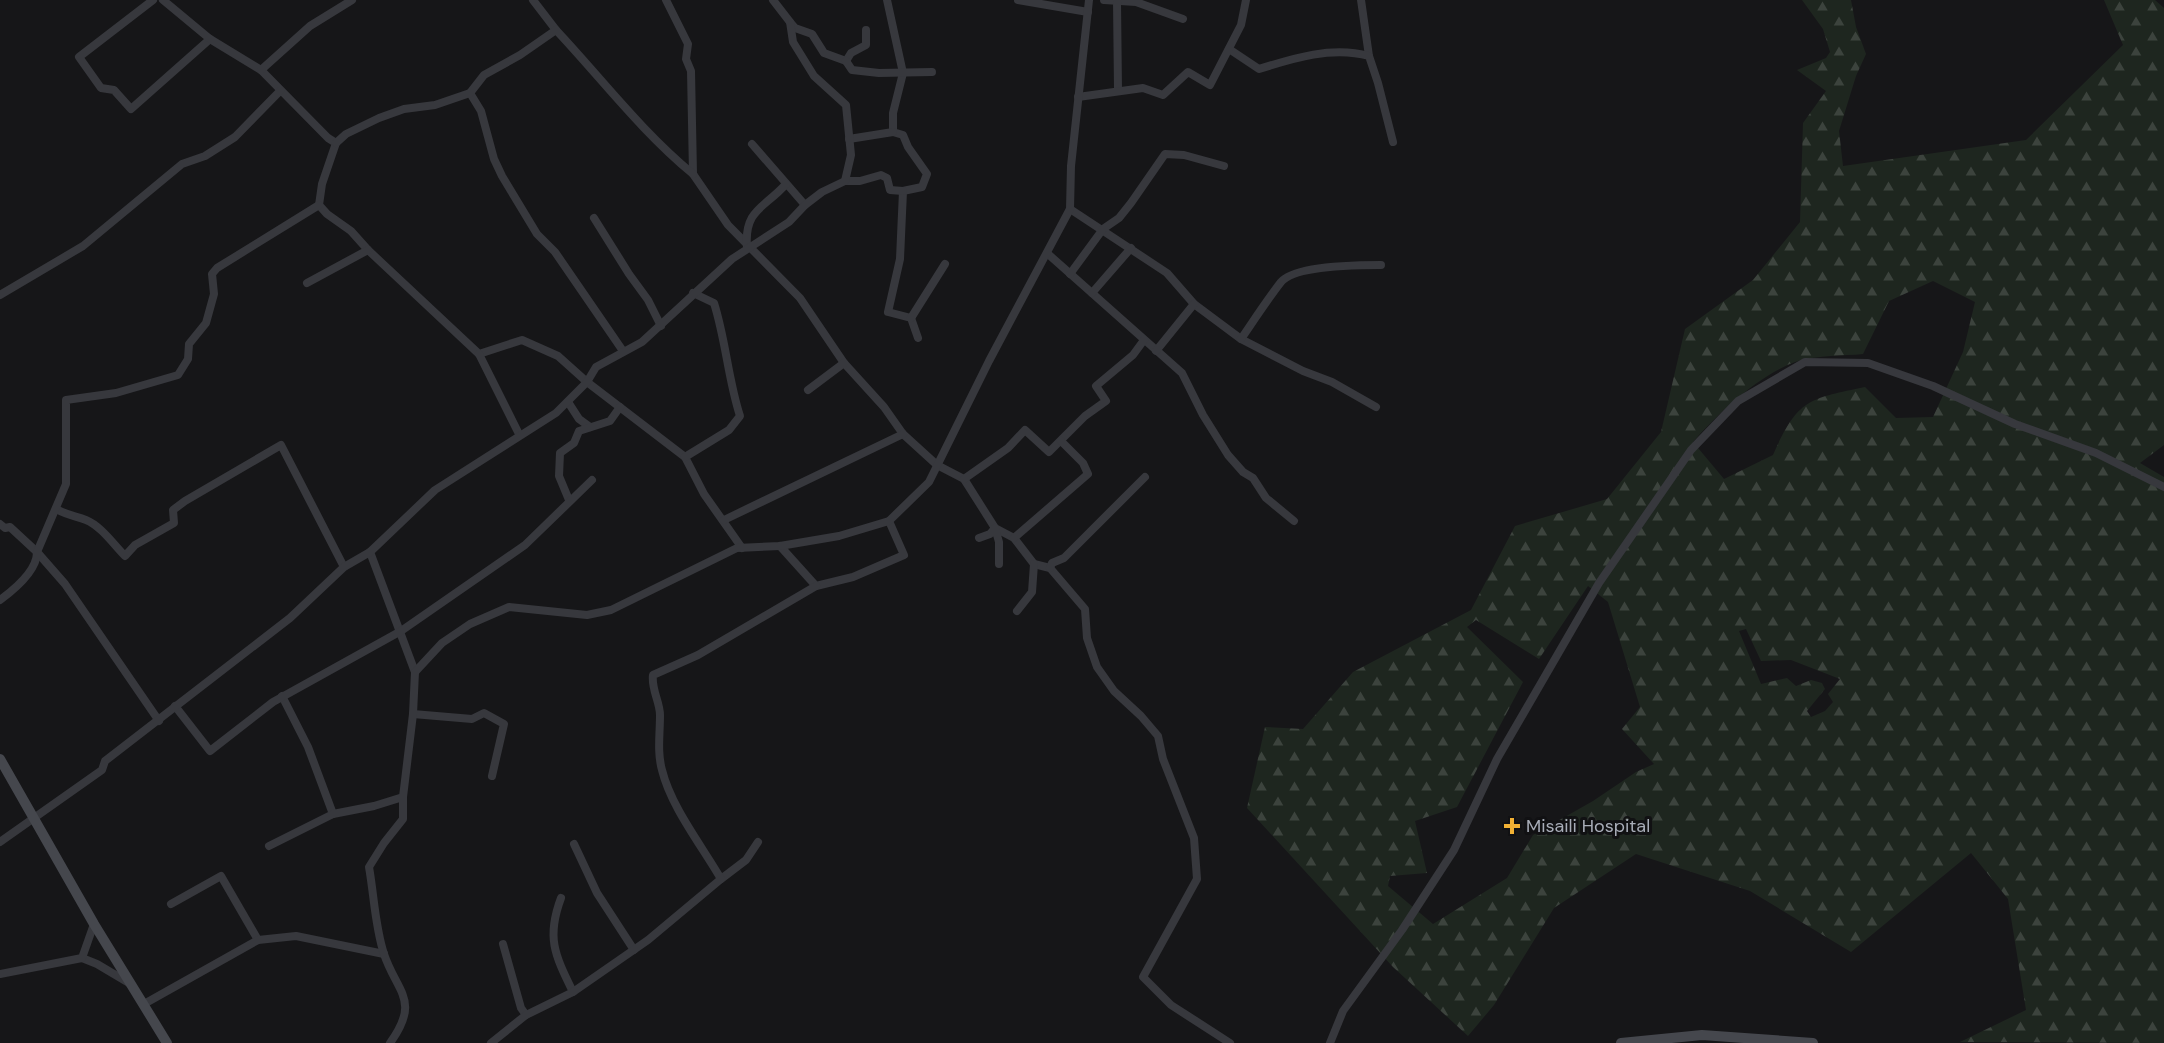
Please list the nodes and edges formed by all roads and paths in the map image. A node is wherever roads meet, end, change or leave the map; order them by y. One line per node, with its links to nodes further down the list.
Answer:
1 (153, 0): 19 (street)
2 (163, 0): 19 (street)
3 (352, 0): 23 (street)
4 (533, 0): 17 (street)
5 (666, 0): 36 (street)
6 (773, 0): 16 (street)
7 (887, 0): 25 (street)
8 (1018, 0): 14 (street)
9 (1089, 0): 14 (street)
10 (1104, 0): 13 (street)
11 (1246, 0): 20 (street)
12 (1361, 0): 21 (street)
13 (1117, 1): 15 (street); 26 (street)
14 (1088, 12): 29 (street)
15 (1183, 19)
16 (790, 22): 22 (street); 31 (street)
17 (556, 30): 28 (street); 36 (street)
18 (866, 30): 22 (street)
19 (210, 39): 23 (street)
20 (1229, 49): 21 (street); 26 (street)
21 (1369, 56): 32 (street)
22 (846, 61): 25 (street)
23 (261, 70): 27 (street)
24 (932, 72): 25 (street)
25 (903, 73): 30 (street)
26 (1118, 90): 29 (street)
27 (280, 91): 33 (street); 55 (street)
28 (470, 93): 33 (street); 62 (street)
29 (1078, 97): 42 (street)
30 (893, 132): 31 (street); 39 (street)
31 (849, 139): 37 (street)
32 (1393, 142)
33 (336, 143): 40 (street)
34 (752, 144): 38 (street)
35 (1224, 166): 44 (street)
36 (693, 174): 45 (street)
37 (845, 181): 39 (street); 41 (street)
38 (786, 184): 41 (street); 45 (street)
39 (903, 191): 57 (street)
40 (319, 205): 47 (street); 82 (street)
41 (805, 205): 45 (street)
42 (1070, 209): 44 (street); 48 (street)
43 (594, 218): 58 (street)
44 (1103, 229): 46 (street); 51 (street)
45 (747, 247): 53 (street); 65 (street)
46 (1131, 248): 54 (street); 56 (street)
47 (368, 250): 52 (street); 64 (street)
48 (1048, 254): 51 (street); 76 (street)
49 (945, 264): 57 (street)
50 (1381, 265): 60 (street)
51 (1070, 274): 54 (street)
52 (307, 283)
53 (693, 293): 58 (street); 75 (street)
54 (1092, 293): 61 (street)
55 (0, 295)
56 (1194, 304): 60 (street); 63 (street)
57 (911, 318): 59 (street)
58 (662, 326): 62 (street)
59 (918, 338)
60 (1241, 339): 70 (street)
61 (1144, 340): 63 (street); 74 (street)
62 (623, 351): 66 (street)
63 (1156, 351): 85 (street)
64 (479, 354): 66 (street); 72 (street)
65 (844, 363): 67 (street); 73 (street)
66 (587, 382): 68 (street); 69 (street)
67 (808, 390)
68 (568, 402): 71 (street); 72 (street)
69 (620, 407): 71 (street); 75 (street)
70 (1376, 407)
71 (590, 427): 81 (street)
72 (519, 434): 93 (street)
73 (903, 434): 76 (street); 83 (street)
74 (1061, 441): 78 (street); 89 (street)
75 (685, 457): 83 (street)
76 (937, 465): 78 (street); 84 (street)
77 (1145, 477): 97 (street)
78 (964, 479): 87 (street)
79 (592, 480): 81 (street)
80 (2164, 487): 135 (street)
81 (569, 500): 101 (street)
82 (56, 509): 92 (street); 96 (street)
83 (724, 520): 91 (street)
84 (889, 521): 90 (street); 98 (street)
85 (1294, 521)
86 (0, 524): 92 (street)
87 (995, 528): 88 (street); 89 (street); 94 (street)
88 (979, 538)
89 (1014, 538): 95 (street)
90 (780, 546): 91 (street); 98 (street)
91 (742, 548): 102 (street)
92 (37, 552): 99 (street); 106 (street)
93 (370, 552): 96 (street); 101 (street)
94 (999, 564)
95 (1034, 564): 97 (street); 100 (street)
96 (344, 567): 104 (street)
97 (1050, 568): 134 (street)
98 (816, 586): 116 (street)
99 (0, 600)
100 (1017, 611)
101 (401, 631): 102 (street); 103 (street)
102 (415, 672): 105 (street)
103 (282, 696): 104 (street); 110 (street)
104 (175, 706): 106 (street)
105 (413, 714): 108 (street); 109 (street)
106 (159, 721): 111 (street)
107 (0, 759): 111 (main road)
108 (492, 776)
109 (403, 797): 110 (street); 123 (street)
110 (333, 814): 115 (street)
111 (33, 818): 112 (street); 119 (main road)
112 (0, 842)
113 (758, 842): 116 (street)
114 (574, 844): 122 (street)
115 (269, 846)
116 (721, 879): 122 (street)
117 (561, 898): 127 (street)
118 (171, 904): 120 (street)
119 (94, 924): 124 (street); 126 (main road)
120 (258, 940): 123 (street); 128 (street)
121 (503, 944): 129 (street)
122 (634, 950): 127 (street)
123 (384, 954): 132 (street)
124 (81, 958): 125 (street); 126 (street)
125 (0, 974)
126 (132, 985): 128 (main road)
127 (573, 992): 129 (street)
128 (144, 1004): 131 (main road)
129 (526, 1015): 133 (street)
130 (1705, 1039): 136 (main road); 137 (main road)
131 (167, 1043)
132 (390, 1043)
133 (491, 1043)
134 (1230, 1043)
135 (1330, 1043)
136 (1621, 1043)
137 (1813, 1043)

